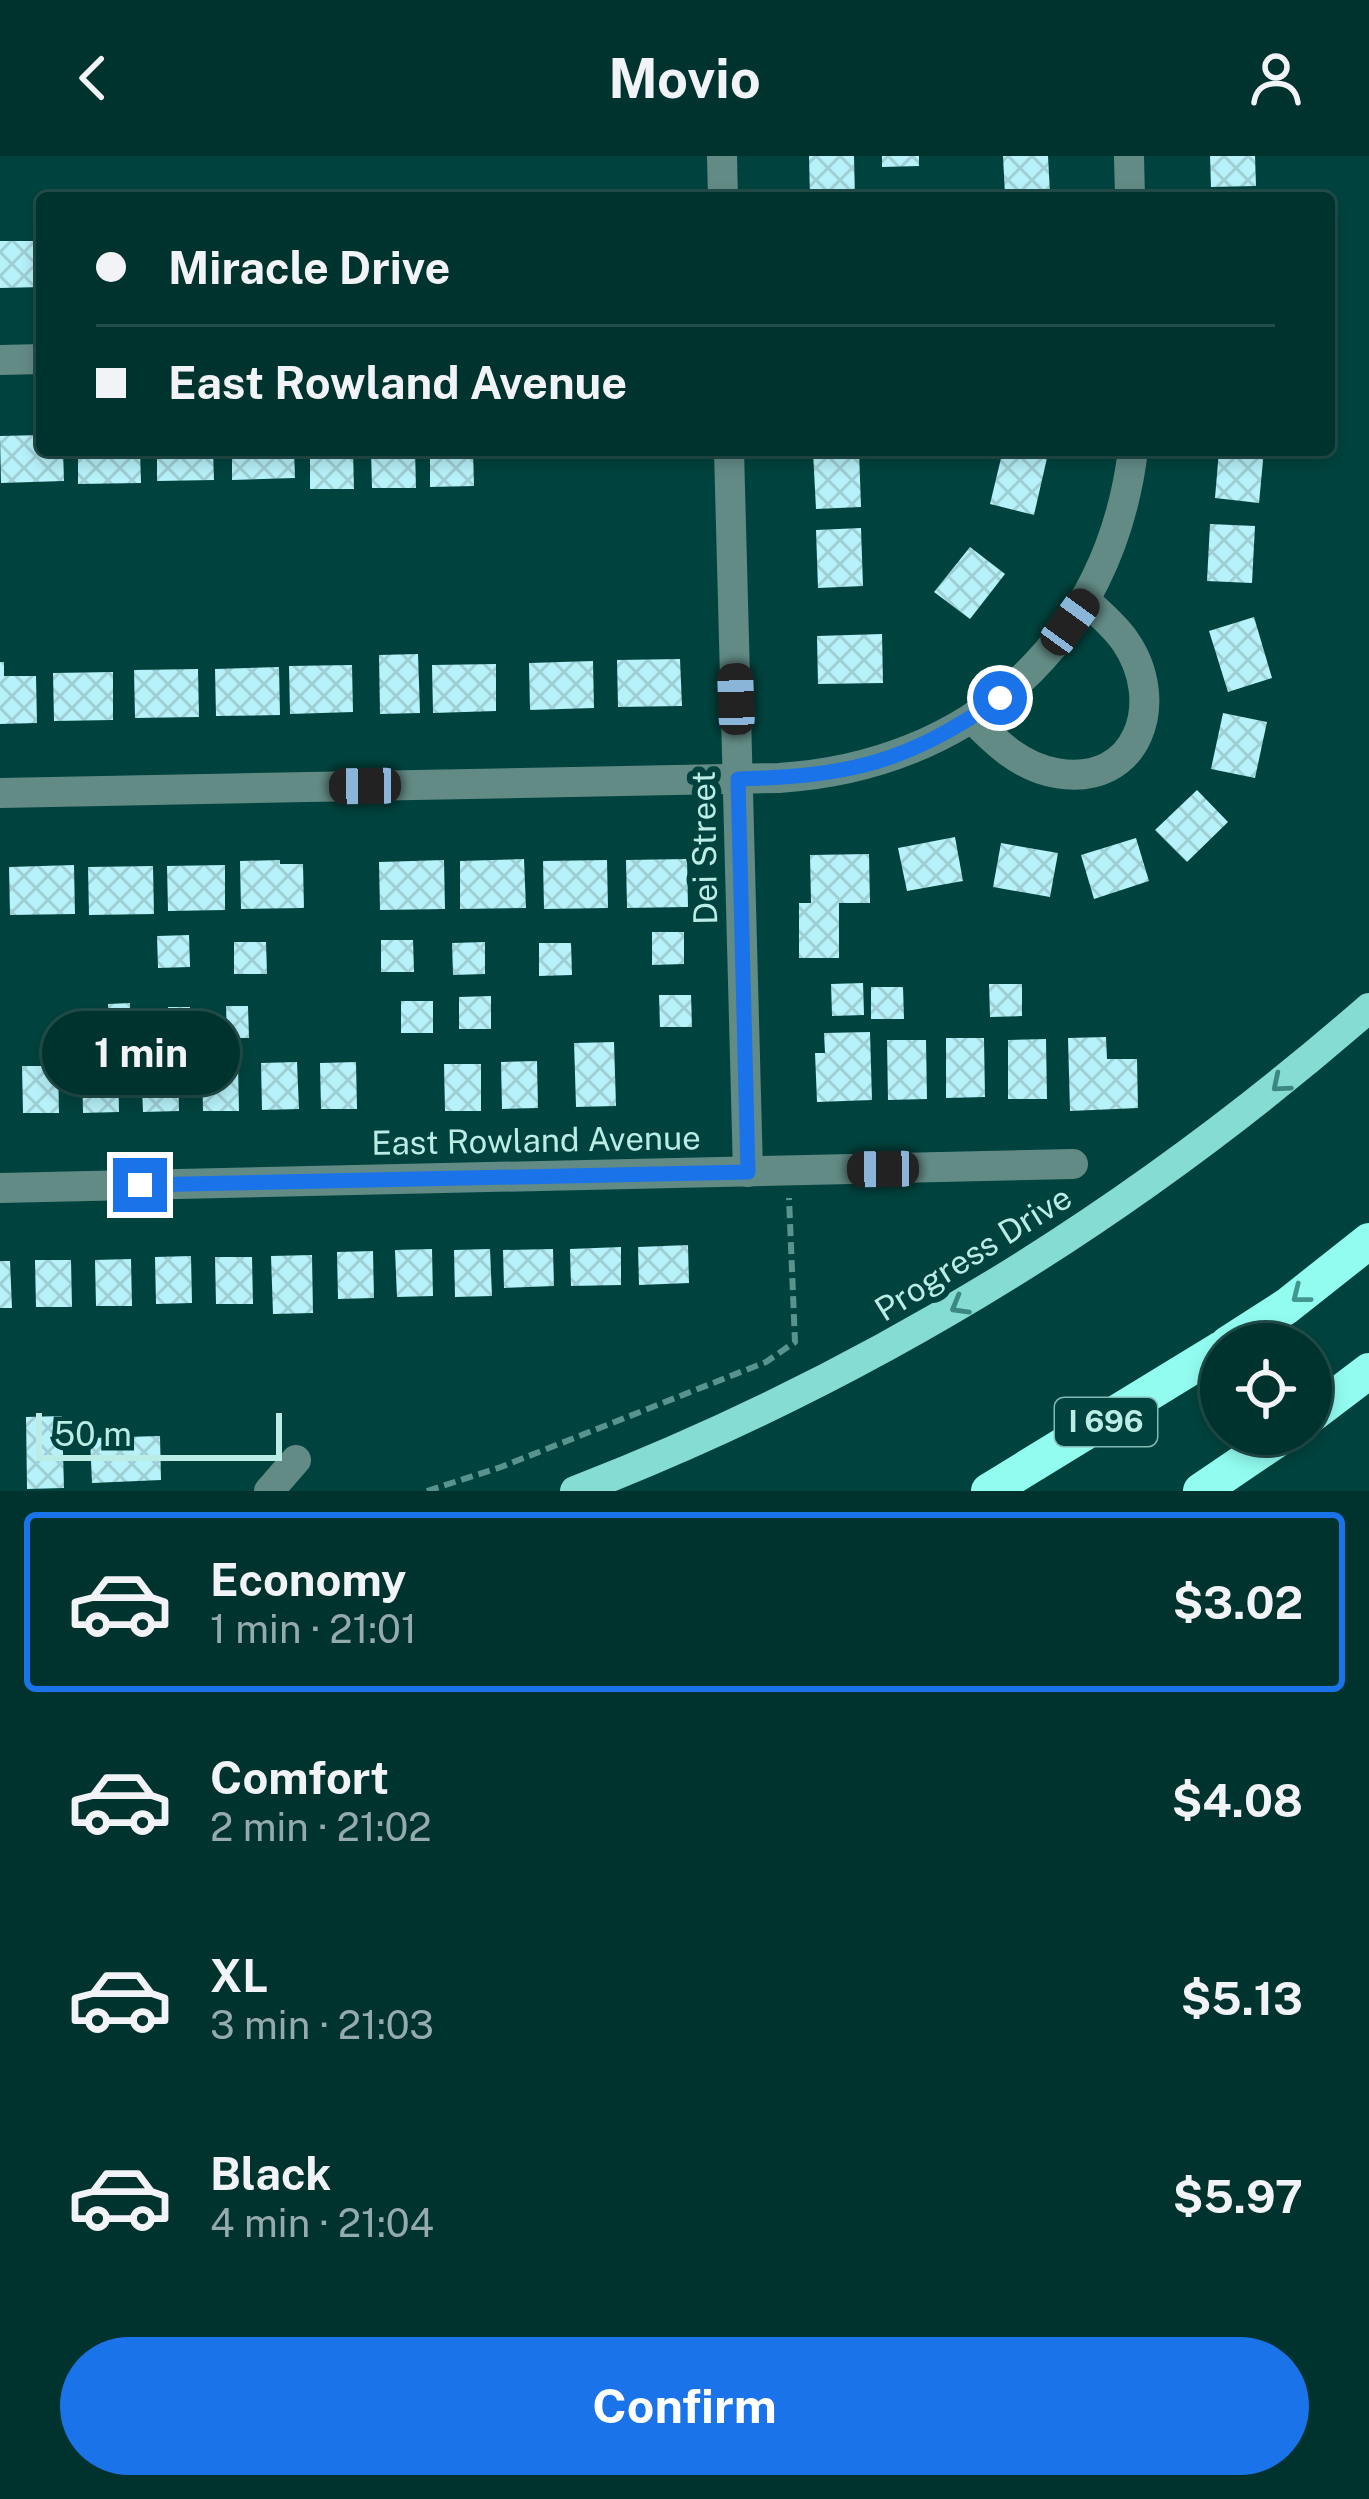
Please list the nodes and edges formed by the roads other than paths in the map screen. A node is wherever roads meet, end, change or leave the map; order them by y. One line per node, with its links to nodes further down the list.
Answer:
1 (722, 156): 3 (street)
2 (1129, 156): 4 (street)
3 (723, 192)
4 (1130, 192)
5 (36, 359): 6 (street)
6 (0, 360)
7 (729, 456): 11 (street, Dei Street)
8 (1132, 456): 9 (street)
9 (1086, 601): 10 (street); 10 (street)
10 (972, 718): 11 (street)
11 (738, 779): 12 (street); 15 (street, Dei Street)
12 (0, 793)
13 (1369, 1008): 25 (main road, Progress Drive, one-way to 25)
14 (1073, 1164): 15 (street, East Rowland Avenue)
15 (748, 1172): 16 (street, East Rowland Avenue)
16 (0, 1187)
17 (1369, 1241): 18 (highway, I 696, one-way to 18)
18 (1260, 1323)
19 (1200, 1361): 26 (highway, I 696)
20 (1369, 1371): 21 (highway)
21 (1332, 1399)
22 (1254, 1455): 27 (highway)
23 (296, 1460): 24 (street)
24 (269, 1491)
25 (575, 1491)
26 (989, 1491)
27 (1201, 1491)

